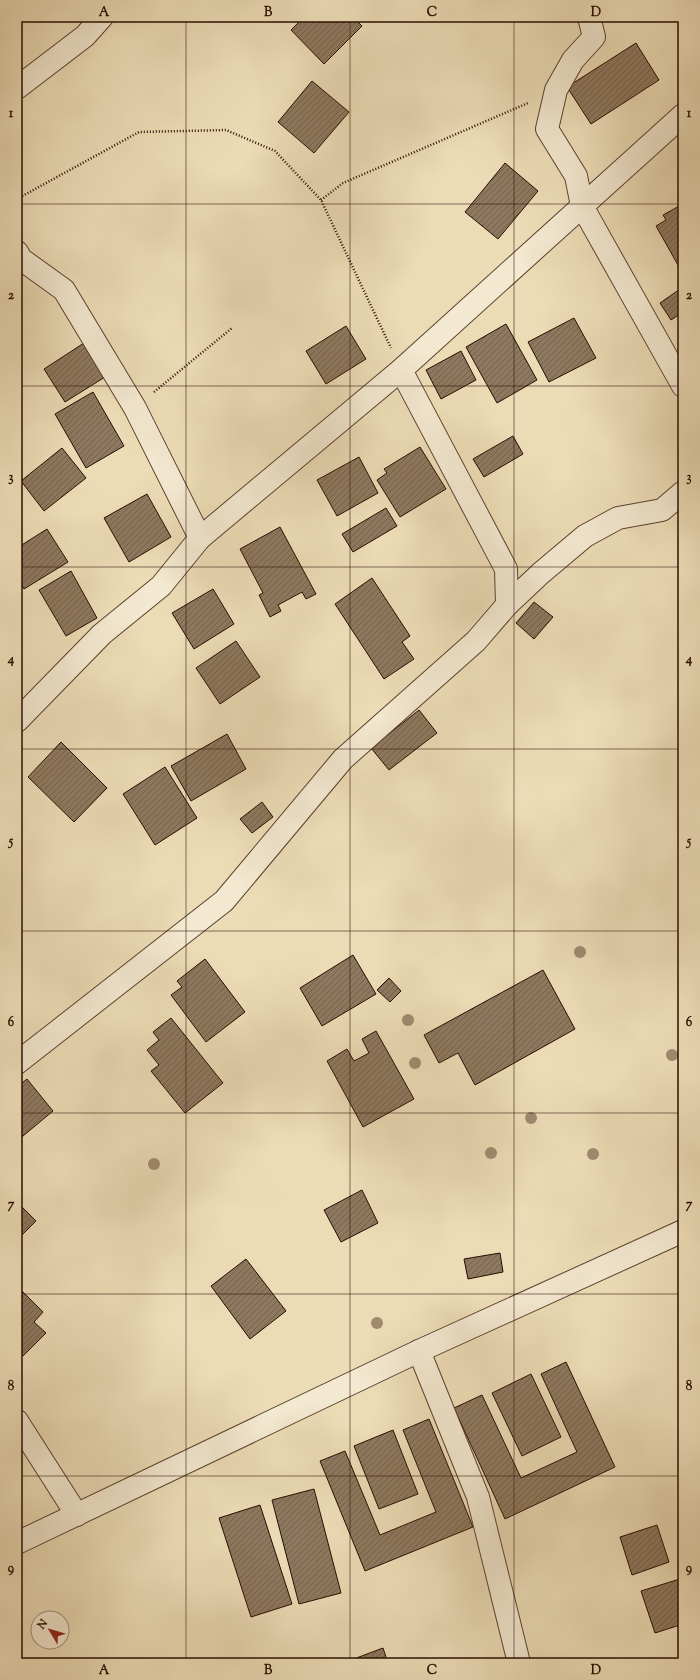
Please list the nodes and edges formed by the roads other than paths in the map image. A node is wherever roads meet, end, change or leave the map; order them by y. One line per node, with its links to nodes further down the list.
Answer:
1 (102, 17): 3 (street)
2 (589, 17): 5 (street)
3 (17, 88)
4 (683, 115): 5 (street)
5 (582, 206): 7 (street); 8 (street)
6 (17, 252): 10 (street)
7 (401, 370): 10 (street); 11 (street)
8 (683, 386)
9 (683, 492): 11 (street)
10 (200, 538): 12 (street)
11 (508, 605): 13 (street)
12 (17, 721)
13 (17, 1063)
14 (683, 1231): 15 (street)
15 (419, 1351): 17 (street); 19 (street)
16 (17, 1421): 17 (street)
17 (77, 1515): 18 (street)
18 (17, 1543)
19 (519, 1663)

